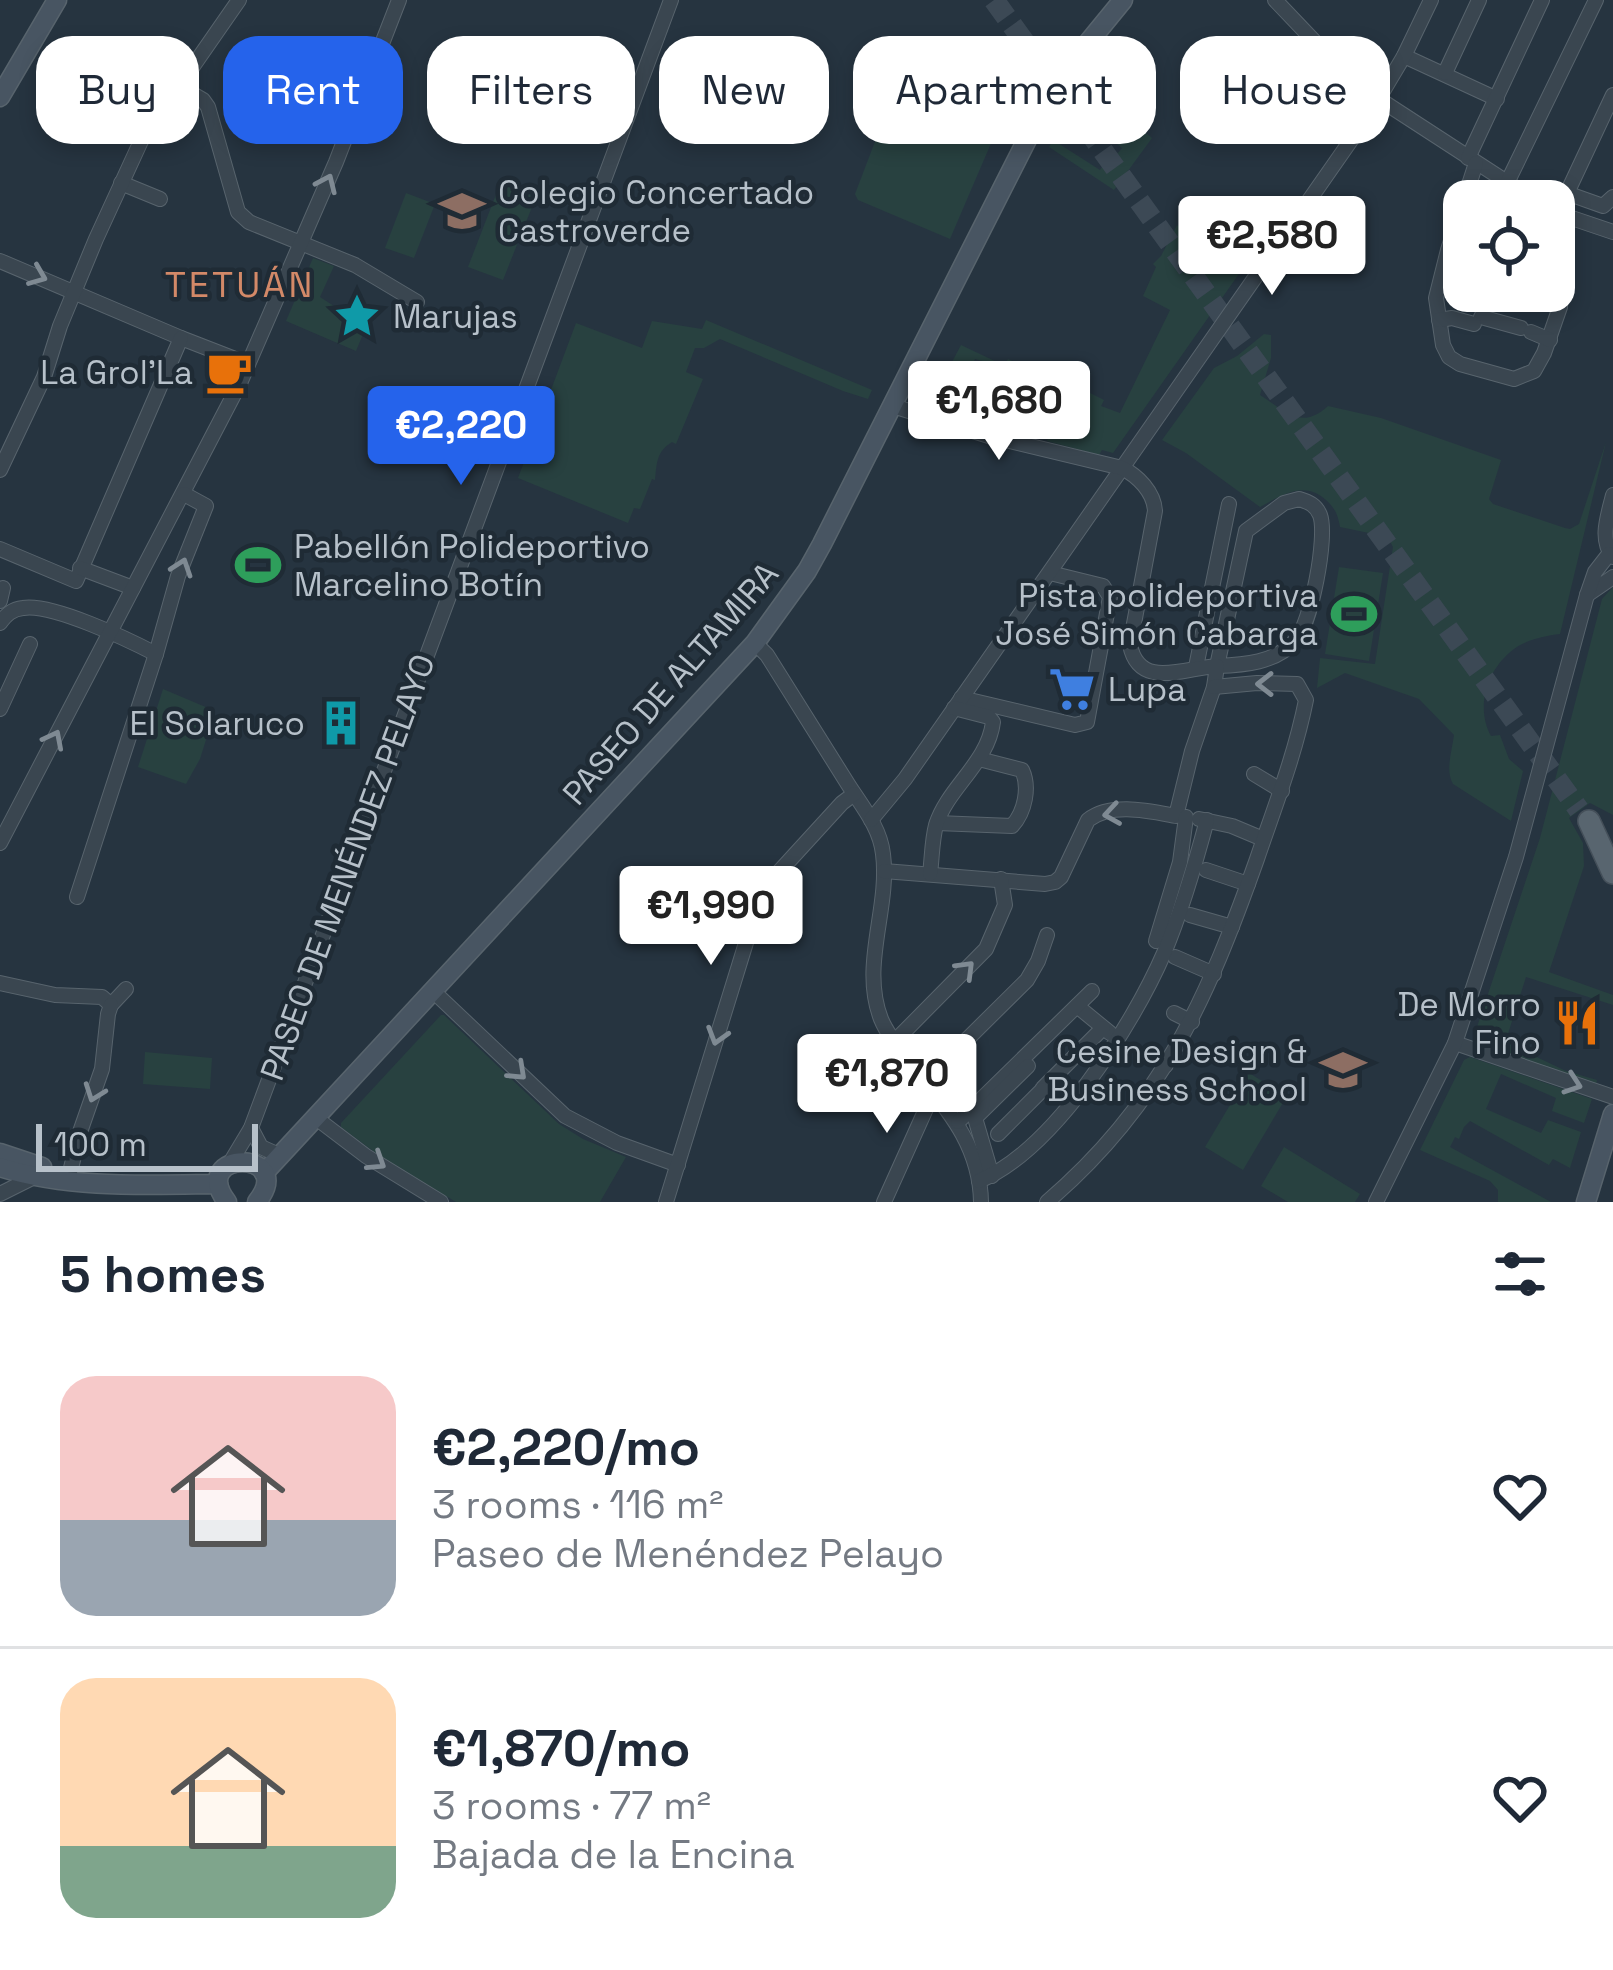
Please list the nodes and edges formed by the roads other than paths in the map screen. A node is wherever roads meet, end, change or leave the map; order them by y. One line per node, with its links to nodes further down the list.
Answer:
1 (57, 0): 17 (main road)
2 (239, 0): 13 (street)
3 (399, 0): 34 (street, one-way to 3)
4 (671, 0): 113 (street, PASEO DE MENÉNDEZ PELAYO)
5 (1123, 0): 44 (main road, PASEO DE ALTAMIRA)
6 (1431, 0): 12 (street)
7 (1479, 0): 14 (street)
8 (1543, 0): 19 (street)
9 (1596, 0): 26 (street)
10 (1280, 2): 11 (street)
11 (1311, 36)
12 (1404, 56): 14 (street); 15 (street)
13 (199, 57)
14 (1445, 73): 19 (street)
15 (1390, 80)
16 (1613, 95): 27 (street)
17 (0, 97)
18 (199, 98): 34 (street)
19 (1497, 99): 23 (street)
20 (1390, 106): 23 (street)
21 (140, 144): 28 (street)
22 (1348, 144): 45 (street)
23 (1472, 160): 24 (street); 25 (street)
24 (1469, 180)
25 (1503, 180)
26 (1509, 180)
27 (1574, 180)
28 (121, 183): 31 (street); 37 (street)
29 (1575, 196): 30 (street)
30 (1613, 196)
31 (160, 199)
32 (1575, 219): 33 (street)
33 (1613, 232)
34 (300, 244): 38 (street); 43 (street)
35 (0, 261): 37 (street, one-way to 37)
36 (1443, 270): 40 (street)
37 (75, 292): 41 (street); 46 (street)
38 (417, 302)
39 (1559, 312): 42 (street)
40 (1439, 320): 42 (street); 42 (street)
41 (181, 338): 43 (street); 52 (street)
42 (1550, 340)
43 (248, 364): 47 (street)
44 (893, 406): 45 (street); 59 (main road, PASEO DE ALTAMIRA)
45 (1122, 468): 53 (street); 63 (street)
46 (0, 470)
47 (184, 494): 55 (street); 61 (street, one-way to 47)
48 (1613, 494): 51 (street)
49 (1229, 504): 63 (street)
50 (0, 549): 52 (street)
51 (1611, 556): 56 (street)
52 (80, 568): 55 (street)
53 (1050, 573): 65 (street); 65 (street)
54 (1613, 578): 56 (street)
55 (133, 588): 58 (street)
56 (1587, 596): 102 (street)
57 (2, 606): 58 (street)
58 (110, 632): 61 (street); 78 (street, one-way to 58)
59 (755, 643): 70 (street); 94 (main road, PASEO DE ALTAMIRA)
60 (30, 644): 66 (street)
61 (156, 654): 86 (street)
62 (1217, 666): 62 (street); 63 (street); 64 (street)
63 (1196, 668)
64 (1214, 687): 69 (street, one-way to 64); 72 (street)
65 (958, 703): 67 (street); 73 (street)
66 (0, 709)
67 (979, 760): 75 (street); 75 (street)
68 (1254, 774): 69 (street)
69 (1282, 791): 77 (street)
70 (854, 794): 73 (street); 118 (street, one-way to 118)
71 (1584, 816): 76 (main road); 79 (main road); 82 (main road)
72 (1181, 817): 74 (street); 84 (street, one-way to 84); 90 (street)
73 (872, 820): 81 (street)
74 (1207, 820): 77 (street); 90 (street)
75 (937, 823): 83 (street)
76 (1613, 831)
77 (1264, 839): 85 (street)
78 (0, 843)
79 (1613, 844)
80 (1206, 870): 85 (street)
81 (884, 871): 83 (street); 101 (street)
82 (1613, 873)
83 (930, 874): 84 (street)
84 (1001, 879): 101 (street, one-way to 84)
85 (1248, 884): 88 (street)
86 (76, 897)
87 (1190, 914): 88 (street)
88 (1232, 927): 91 (street)
89 (1047, 934): 106 (street)
90 (1164, 951): 91 (street); 100 (street)
91 (1214, 974): 99 (street)
92 (0, 983): 96 (street)
93 (126, 989): 96 (street)
94 (433, 991): 111 (main road, PASEO DE ALTAMIRA); 118 (street, one-way to 118)
95 (1092, 991): 97 (street)
96 (111, 1005): 123 (street, one-way to 123)
97 (1077, 1006): 100 (street); 104 (street)
98 (1174, 1012): 99 (street)
99 (1192, 1022): 105 (street)
100 (1115, 1035): 114 (street); 122 (street)
101 (894, 1042): 106 (street)
102 (1454, 1043): 108 (street, one-way to 108); 134 (street)
103 (1148, 1054): 105 (street)
104 (1026, 1065): 112 (street); 114 (street)
105 (1166, 1065): 109 (street)
106 (930, 1086): 112 (street); 131 (street)
107 (1124, 1094): 109 (street)
108 (1613, 1097)
109 (1139, 1103): 125 (street)
110 (1613, 1114): 135 (main road)
111 (316, 1118): 116 (main road, PASEO DE ALTAMIRA); 129 (street, one-way to 129)
112 (958, 1122): 122 (street)
113 (251, 1129): 116 (street); 117 (street, PASEO DE MENÉNDEZ PELAYO); 124 (street, PASEO DE MENÉNDEZ PELAYO)
114 (985, 1146): 122 (street)
115 (0, 1153): 120 (main road)
116 (281, 1156): 124 (main road, PASEO DE ALTAMIRA)
117 (230, 1163): 124 (main road); 127 (main road)
118 (678, 1165): 130 (street)
119 (0, 1167): 120 (main road)
120 (43, 1172): 123 (main road); 126 (street)
121 (1054, 1173): 125 (street)
122 (985, 1178): 132 (street)
123 (68, 1180): 127 (main road)
124 (260, 1181): 128 (main road)
125 (1066, 1186): 133 (street)
126 (0, 1194)
127 (218, 1197)
128 (277, 1202)
129 (441, 1202)
130 (666, 1202)
131 (884, 1202)
132 (981, 1202)
133 (1047, 1202)
134 (1376, 1202)
135 (1586, 1202)

